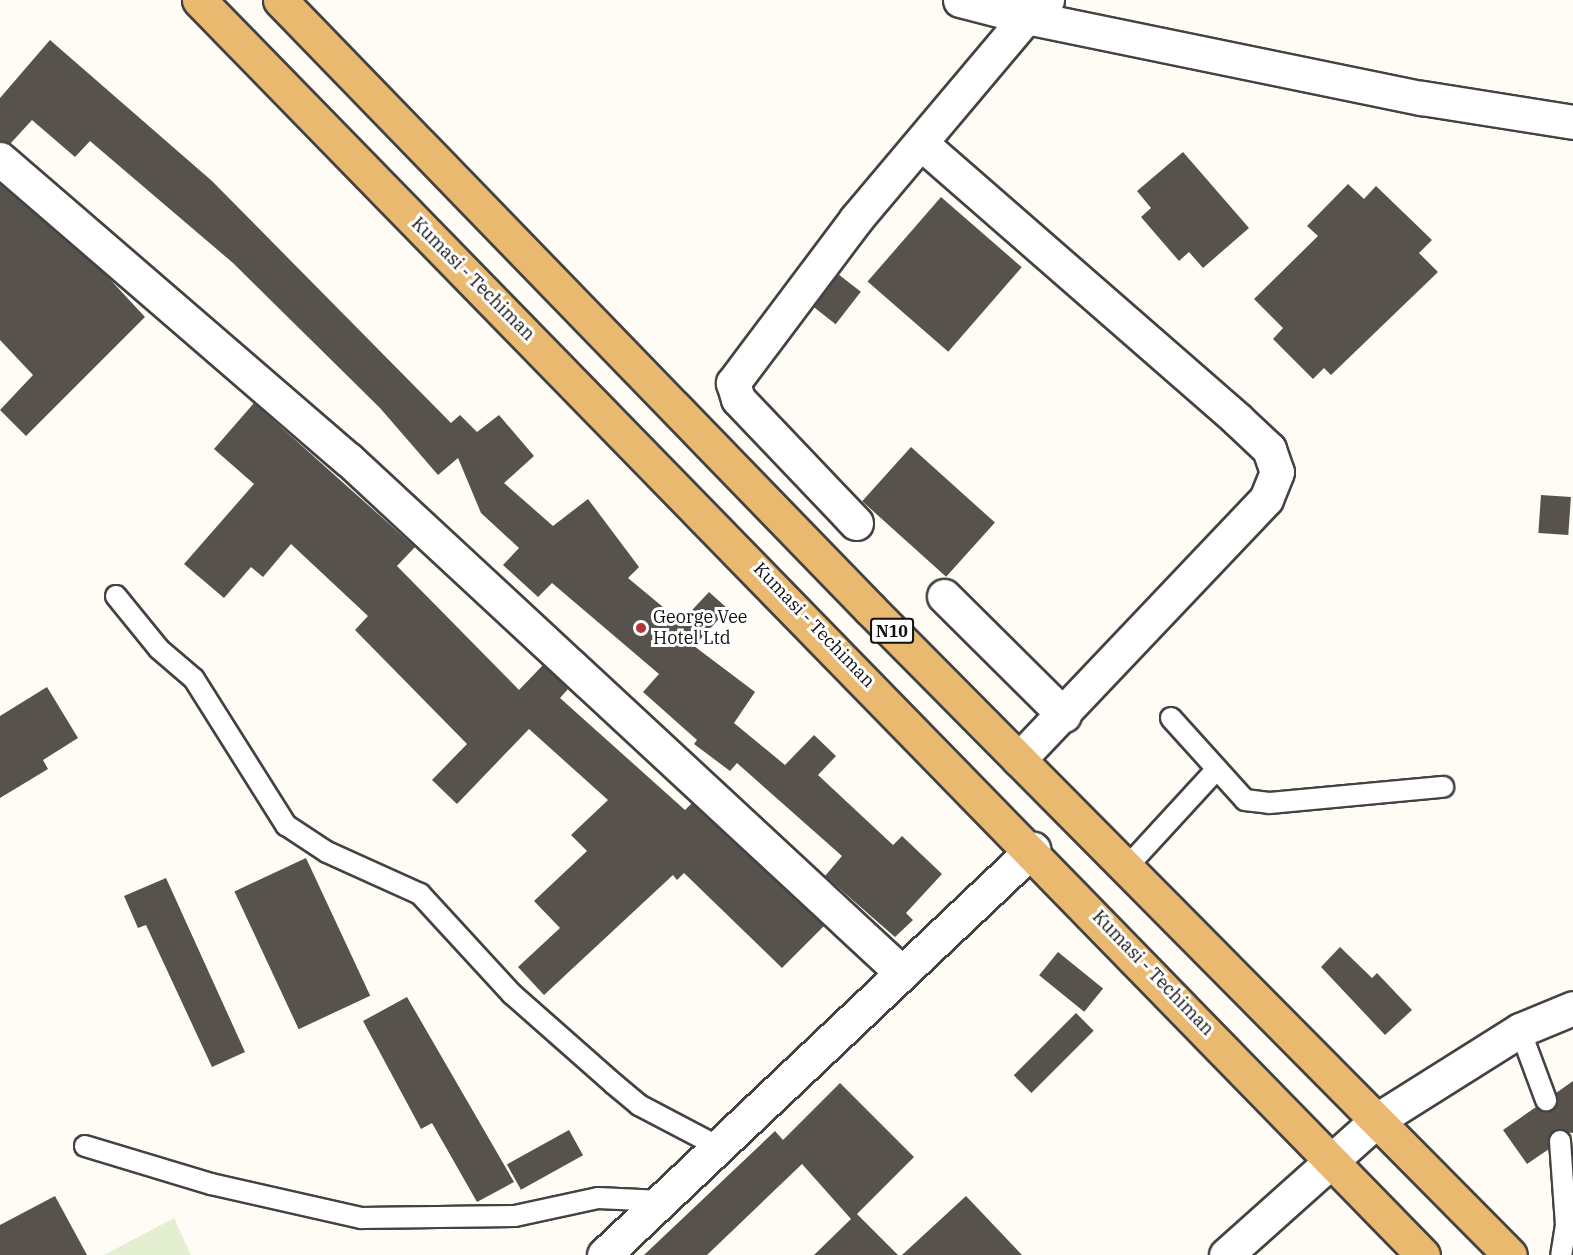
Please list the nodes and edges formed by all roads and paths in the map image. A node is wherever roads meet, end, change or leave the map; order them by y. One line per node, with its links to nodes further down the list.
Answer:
1 (199, 0): 16 (highway, Kumasi - Techiman / N10)
2 (280, 0): 13 (highway, N10)
3 (960, 0): 4 (street)
4 (1036, 8): 5 (street); 6 (street)
5 (1573, 122)
6 (922, 144): 8 (street); 11 (street)
7 (0, 159): 18 (street)
8 (856, 524)
9 (116, 596): 25 (lane)
10 (944, 596): 11 (street)
11 (1064, 715): 13 (street)
12 (1171, 718): 14 (lane)
13 (1019, 759): 17 (highway, N10)
14 (1216, 770): 15 (lane); 17 (lane)
15 (1443, 787)
16 (1032, 849): 18 (street); 26 (highway, Kumasi - Techiman / N10)
17 (1126, 868): 22 (highway, N10)
18 (900, 971): 25 (street)
19 (1573, 1008): 20 (street)
20 (1520, 1030): 21 (lane); 22 (street)
21 (1546, 1100)
22 (1377, 1120): 26 (street); 31 (highway, N10)
23 (1560, 1141): 32 (lane)
24 (85, 1146): 27 (lane)
25 (719, 1147): 27 (street)
26 (1330, 1157): 28 (street); 30 (highway, Kumasi - Techiman / N10)
27 (662, 1201): 29 (street)
28 (1228, 1254)
29 (604, 1255)
30 (1424, 1255)
31 (1510, 1255)
32 (1560, 1255)

